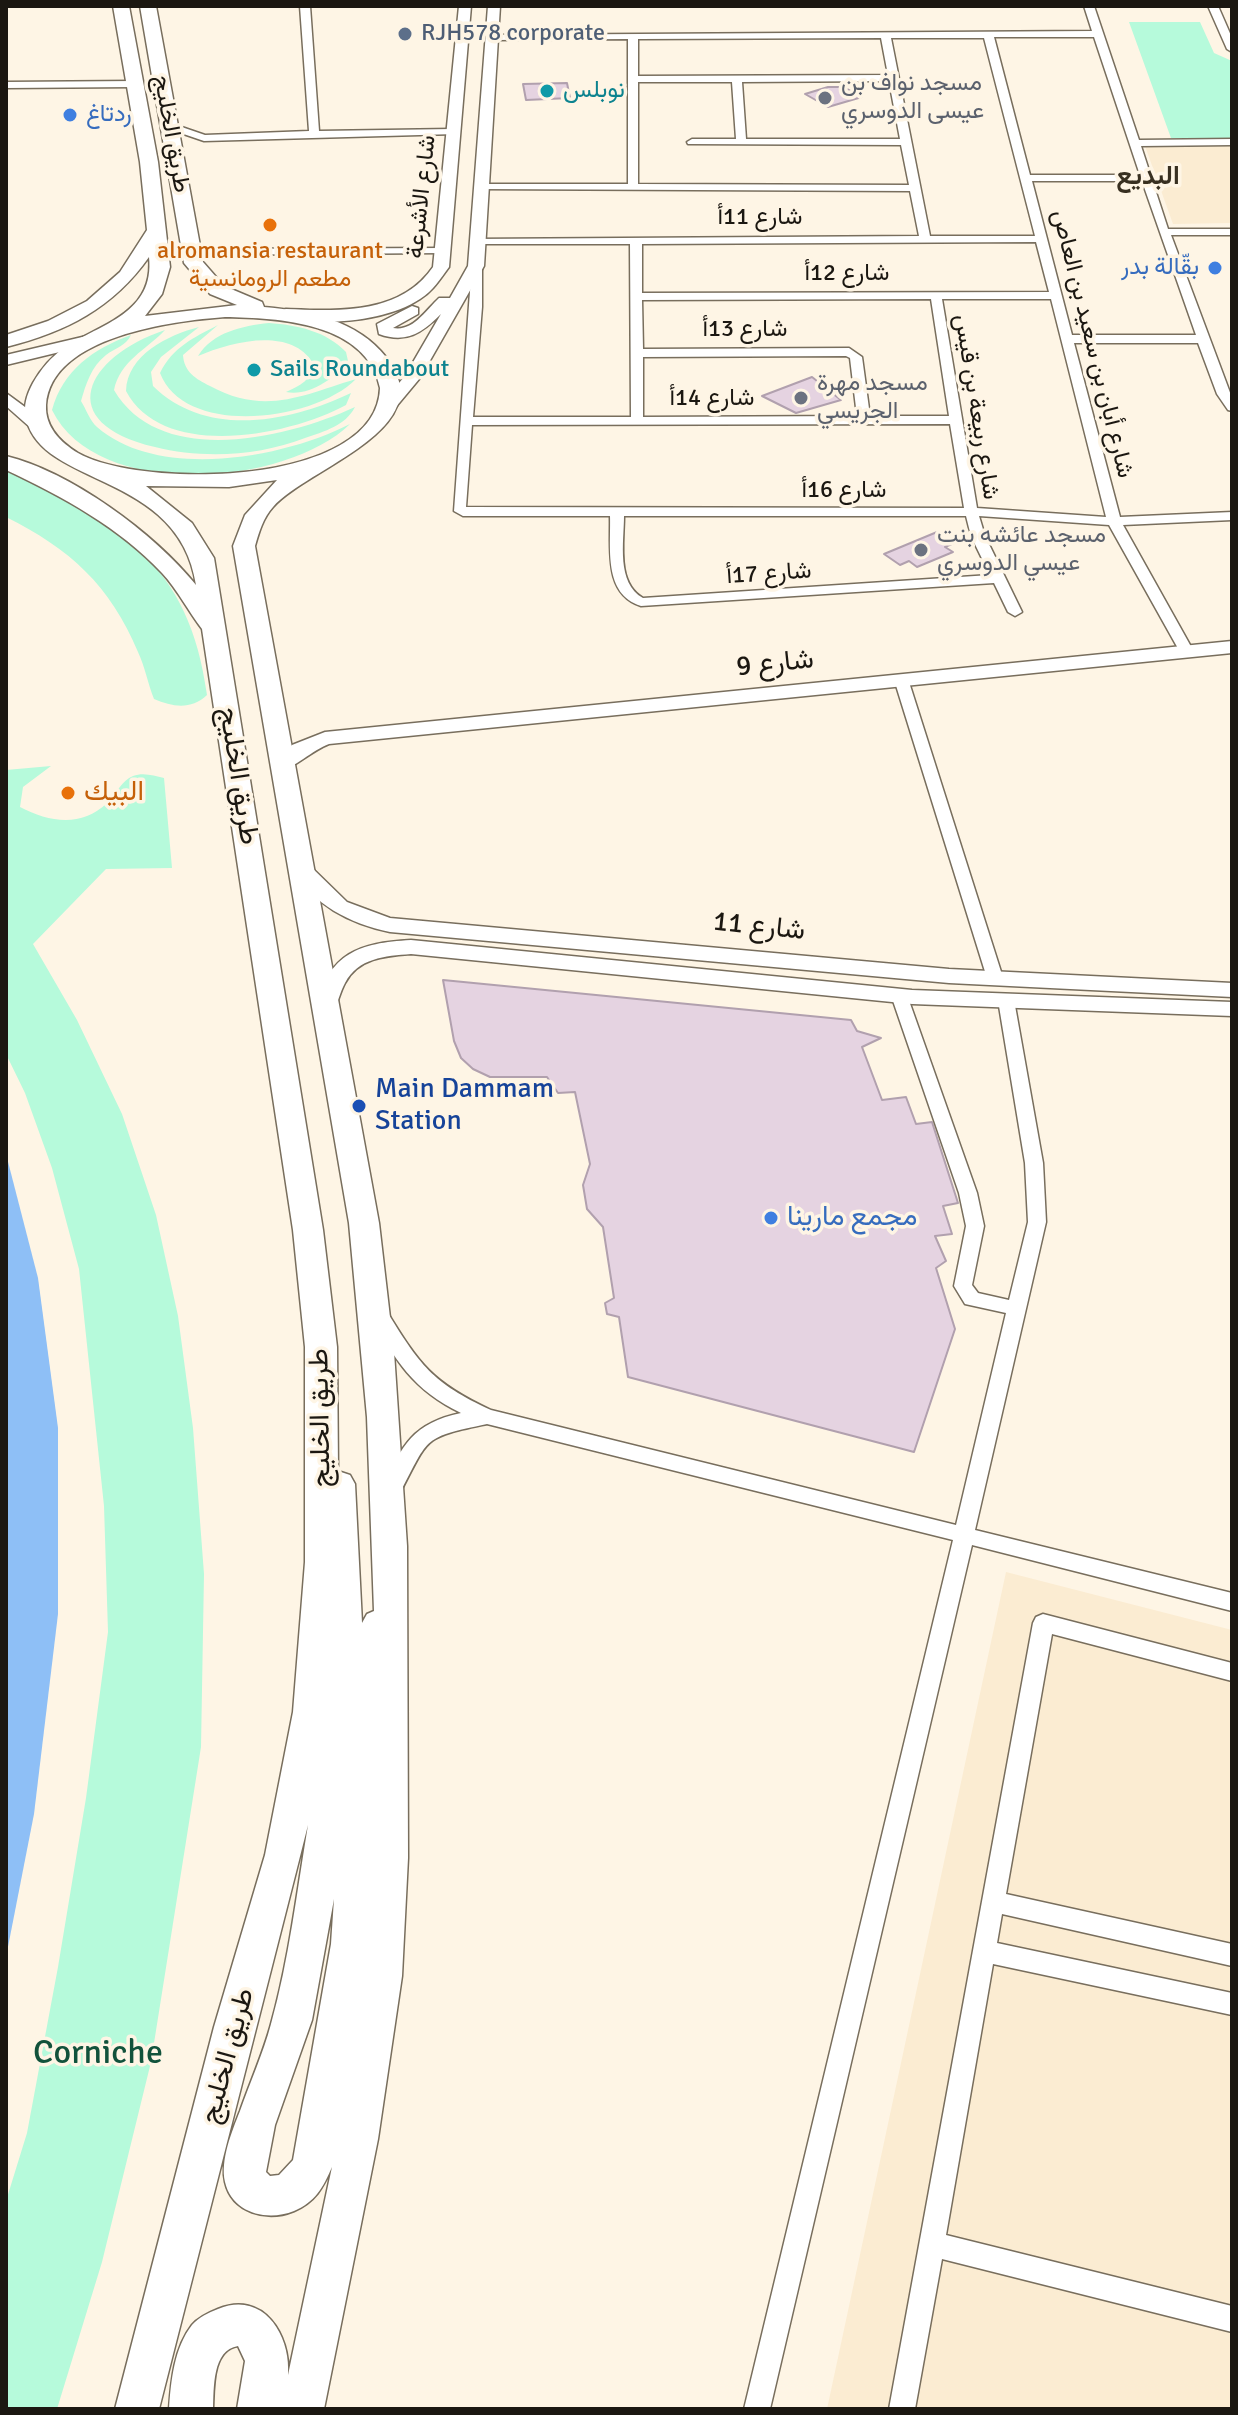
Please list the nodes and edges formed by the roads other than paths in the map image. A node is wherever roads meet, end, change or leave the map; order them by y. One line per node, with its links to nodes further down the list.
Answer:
1 (121, 6): 17 (main road, طريق الخليج)
2 (148, 6): 19 (main road, طريق الخليج)
3 (305, 6): 21 (street)
4 (465, 6): 20 (street, شارع الأشرعة)
5 (494, 6): 11 (street)
6 (1089, 6): 9 (street)
7 (1213, 6): 13 (street)
8 (988, 34): 9 (street); 10 (street); 29 (street, شارع أبان بن سعيد بن العاص)
9 (1098, 34): 27 (street)
10 (885, 35): 12 (street); 14 (street)
11 (492, 37): 12 (street); 31 (street)
12 (633, 37): 15 (street)
13 (1232, 49)
14 (893, 78): 16 (street); 25 (street)
15 (633, 79): 16 (street); 32 (street)
16 (737, 79): 24 (street)
17 (135, 84): 18 (street); 34 (main road, طريق الخليج)
18 (6, 85)
19 (170, 126): 22 (street); 28 (main road, طريق الخليج)
20 (452, 132): 21 (street); 41 (street, شارع الأشرعة)
21 (314, 134): 22 (street)
22 (204, 138): 28 (street)
23 (692, 142): 24 (street)
24 (741, 142): 25 (street)
25 (906, 142): 33 (street)
26 (1232, 142): 27 (street)
27 (1135, 143): 30 (street)
28 (174, 149): 42 (main road, طريق الخليج)
29 (1026, 178): 30 (street); 38 (street, شارع أبان بن سعيد بن العاص)
30 (1146, 178): 35 (street)
31 (481, 187): 32 (street); 40 (street)
32 (633, 187): 33 (street)
33 (915, 188): 37 (street)
34 (155, 232): 50 (main road, طريق الخليج); 53 (main road)
35 (1164, 232): 36 (street); 52 (street)
36 (1232, 232)
37 (925, 239): 38 (street, شارع 11أ); 39 (street, شارع 11أ)
38 (1042, 239): 46 (street, شارع أبان بن سعيد بن العاص)
39 (636, 240): 40 (street, شارع 11أ); 48 (street)
40 (478, 241): 43 (street)
41 (442, 250): 42 (street); 44 (street, شارع الأشرعة)
42 (191, 252): 49 (main road, طريق الخليج)
43 (476, 266): 45 (street); 62 (street)
44 (433, 282): 45 (street); 49 (street, شارع الأشرعة)
45 (461, 291): 59 (street)
46 (1057, 295): 47 (street, شارع 12أ); 51 (street, شارع أبان بن سعيد بن العاص)
47 (936, 296): 48 (street, شارع 12أ); 61 (street, شارع ربيعة بن قيس)
48 (637, 297): 54 (street)
49 (277, 313): 50 (main road); 59 (main road)
50 (110, 333): 55 (street); 64 (main road)
51 (1069, 339): 52 (street); 71 (street, شارع أبان بن سعيد بن العاص)
52 (1203, 339): 56 (street)
53 (6, 341)
54 (637, 353): 60 (street, شارع 13أ); 63 (street)
55 (6, 360)
56 (1228, 394): 58 (street)
57 (6, 398): 64 (street)
58 (1232, 407)
59 (384, 410): 65 (main road)
60 (864, 420): 61 (street, شارع 14أ); 63 (street, شارع 14أ)
61 (956, 420): 68 (street, شارع ربيعة بن قيس)
62 (467, 421): 63 (street, شارع 14أ); 69 (street, شارع 16أ)
63 (637, 421)
64 (38, 425): 67 (main road)
65 (330, 456): 67 (main road); 78 (main road, طريق الخليج)
66 (6, 462): 74 (main road)
67 (96, 469): 74 (main road, طريق الخليج)
68 (971, 512): 69 (street, شارع 16أ); 71 (street, شارع 16أ); 72 (street, شارع ربيعة بن قيس)
69 (617, 515): 72 (street, شارع 17أ)
70 (1232, 516): 71 (street, شارع 16أ)
71 (1114, 521): 76 (street, شارع أبان بن سعيد بن العاص)
72 (999, 579): 73 (street, شارع ربيعة بن قيس)
73 (1015, 612)
74 (218, 640): 92 (main road, طريق الخليج)
75 (1232, 647): 76 (street, شارع 9)
76 (1187, 652): 77 (street, شارع 9)
77 (901, 679): 79 (street, شارع 9); 84 (street)
78 (274, 718): 79 (street, شارع 9); 80 (main road, طريق الخليج)
79 (325, 738): 80 (street, شارع 9)
80 (282, 765): 81 (main road, طريق الخليج)
81 (301, 869): 82 (street, شارع 11); 88 (main road, طريق الخليج)
82 (625, 944): 83 (street); 84 (street, شارع 11)
83 (619, 967): 86 (street, شارع 11); 88 (street, شارع 11)
84 (995, 978): 85 (street, شارع 11)
85 (1232, 990)
86 (899, 995): 87 (street, شارع 11); 91 (street)
87 (1006, 1000): 89 (street, شارع 11); 91 (street)
88 (325, 1007): 90 (main road, طريق الخليج)
89 (1232, 1009)
90 (375, 1308): 93 (street); 94 (main road, طريق الخليج)
91 (1018, 1309): 95 (street)
92 (321, 1347): 96 (main road); 105 (main road, طريق الخليج)
93 (487, 1416): 94 (street); 95 (street)
94 (390, 1493): 96 (main road, طريق الخليج)
95 (966, 1534): 97 (street); 109 (street)
96 (390, 1562): 108 (main road, طريق الخليج)
97 (1232, 1602)
98 (1232, 1672): 99 (street)
99 (993, 1902): 100 (street); 101 (street)
100 (984, 1951): 102 (street); 103 (street)
101 (1232, 1955)
102 (1232, 2004)
103 (932, 2244): 104 (street); 110 (street)
104 (1232, 2319)
105 (137, 2409)
106 (191, 2409): 107 (main road)
107 (259, 2409)
108 (302, 2409)
109 (757, 2409)
110 (902, 2409)

